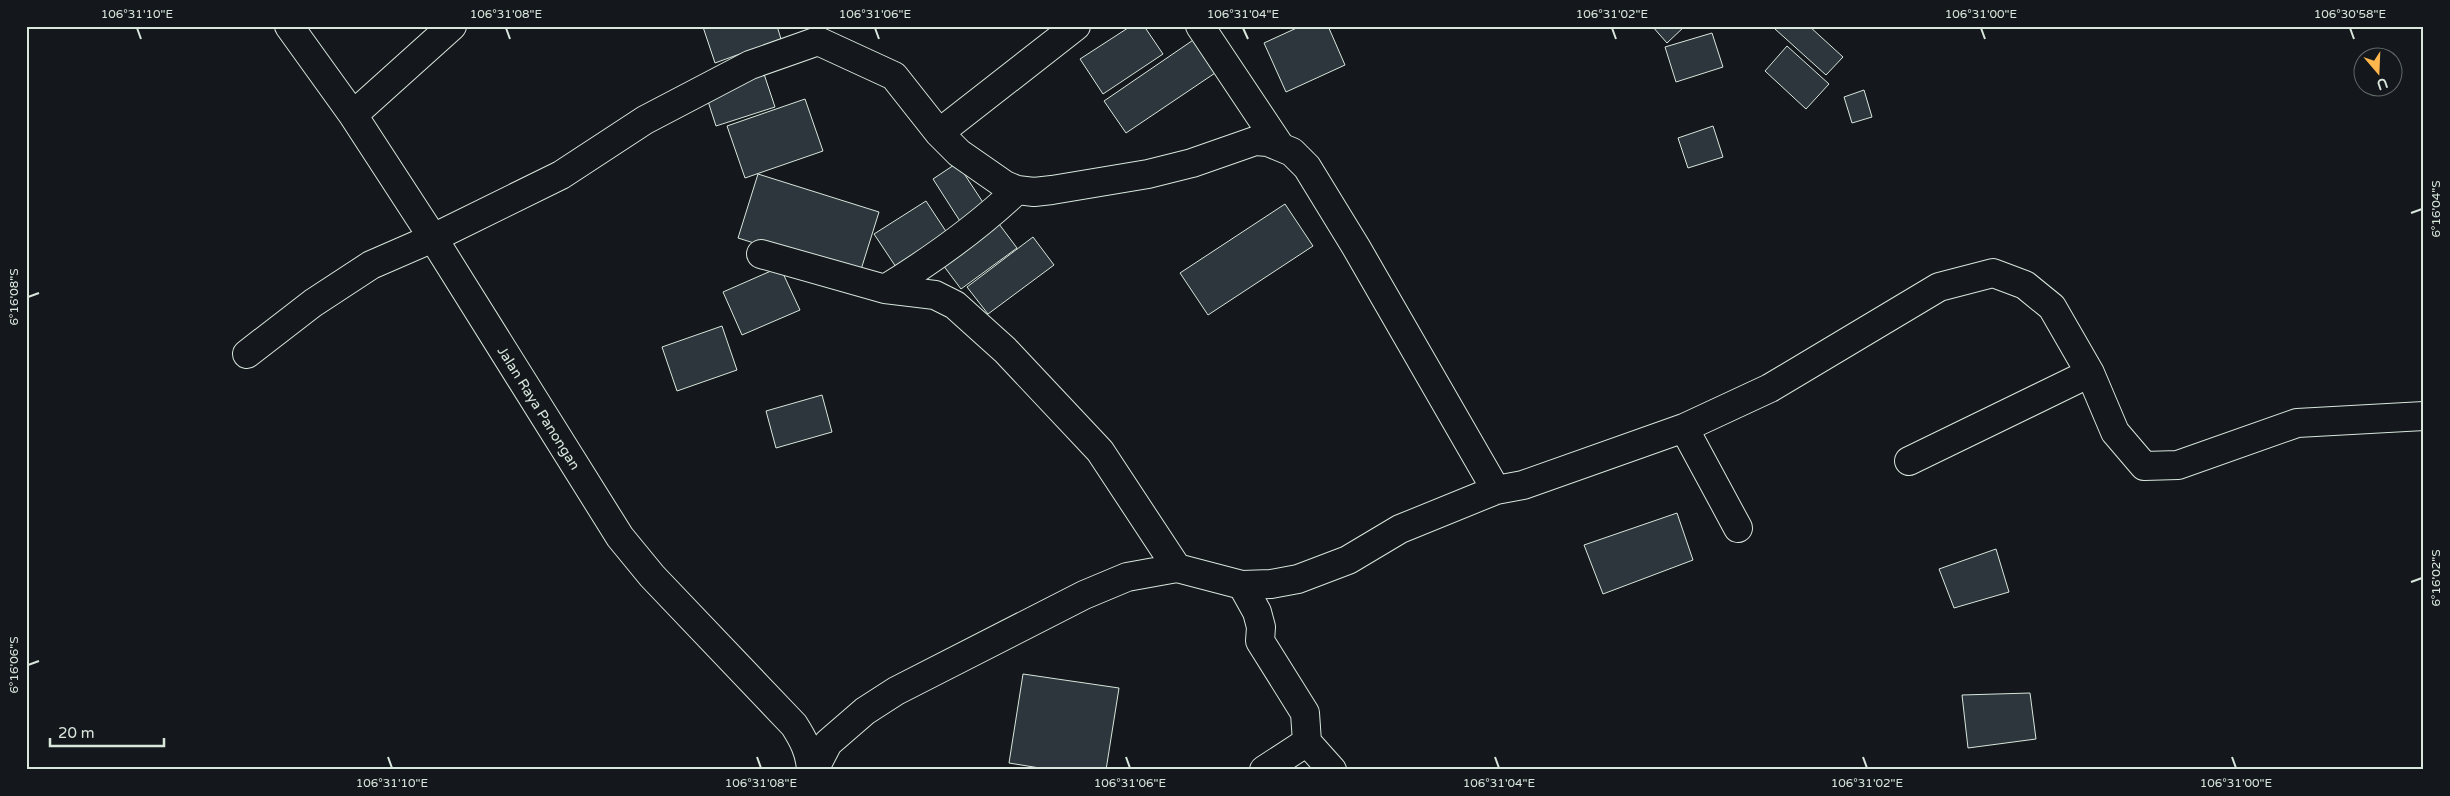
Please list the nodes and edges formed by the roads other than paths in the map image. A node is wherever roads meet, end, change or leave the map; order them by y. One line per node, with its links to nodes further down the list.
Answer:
1 (289, 26): 5 (street, Jalan Raya Panongan)
2 (452, 26): 5 (street)
3 (1076, 26): 6 (street)
4 (1200, 26): 7 (street)
5 (353, 115): 9 (street, Jalan Raya Panongan)
6 (939, 133): 8 (street); 9 (street)
7 (1280, 146): 8 (street); 17 (street)
8 (1017, 190): 11 (street)
9 (433, 238): 12 (street); 22 (street, Jalan Raya Panongan)
10 (761, 254): 11 (street)
11 (885, 289): 19 (street)
12 (247, 354)
13 (2090, 373): 14 (street); 15 (street); 16 (street)
14 (2424, 416)
15 (1684, 428): 17 (street); 18 (street)
16 (1909, 462)
17 (1496, 490): 20 (street)
18 (1738, 528)
19 (1177, 568): 20 (street); 22 (street)
20 (1242, 585): 21 (street)
21 (1307, 742): 23 (street); 24 (street)
22 (812, 770)
23 (1264, 770)
24 (1332, 770)

